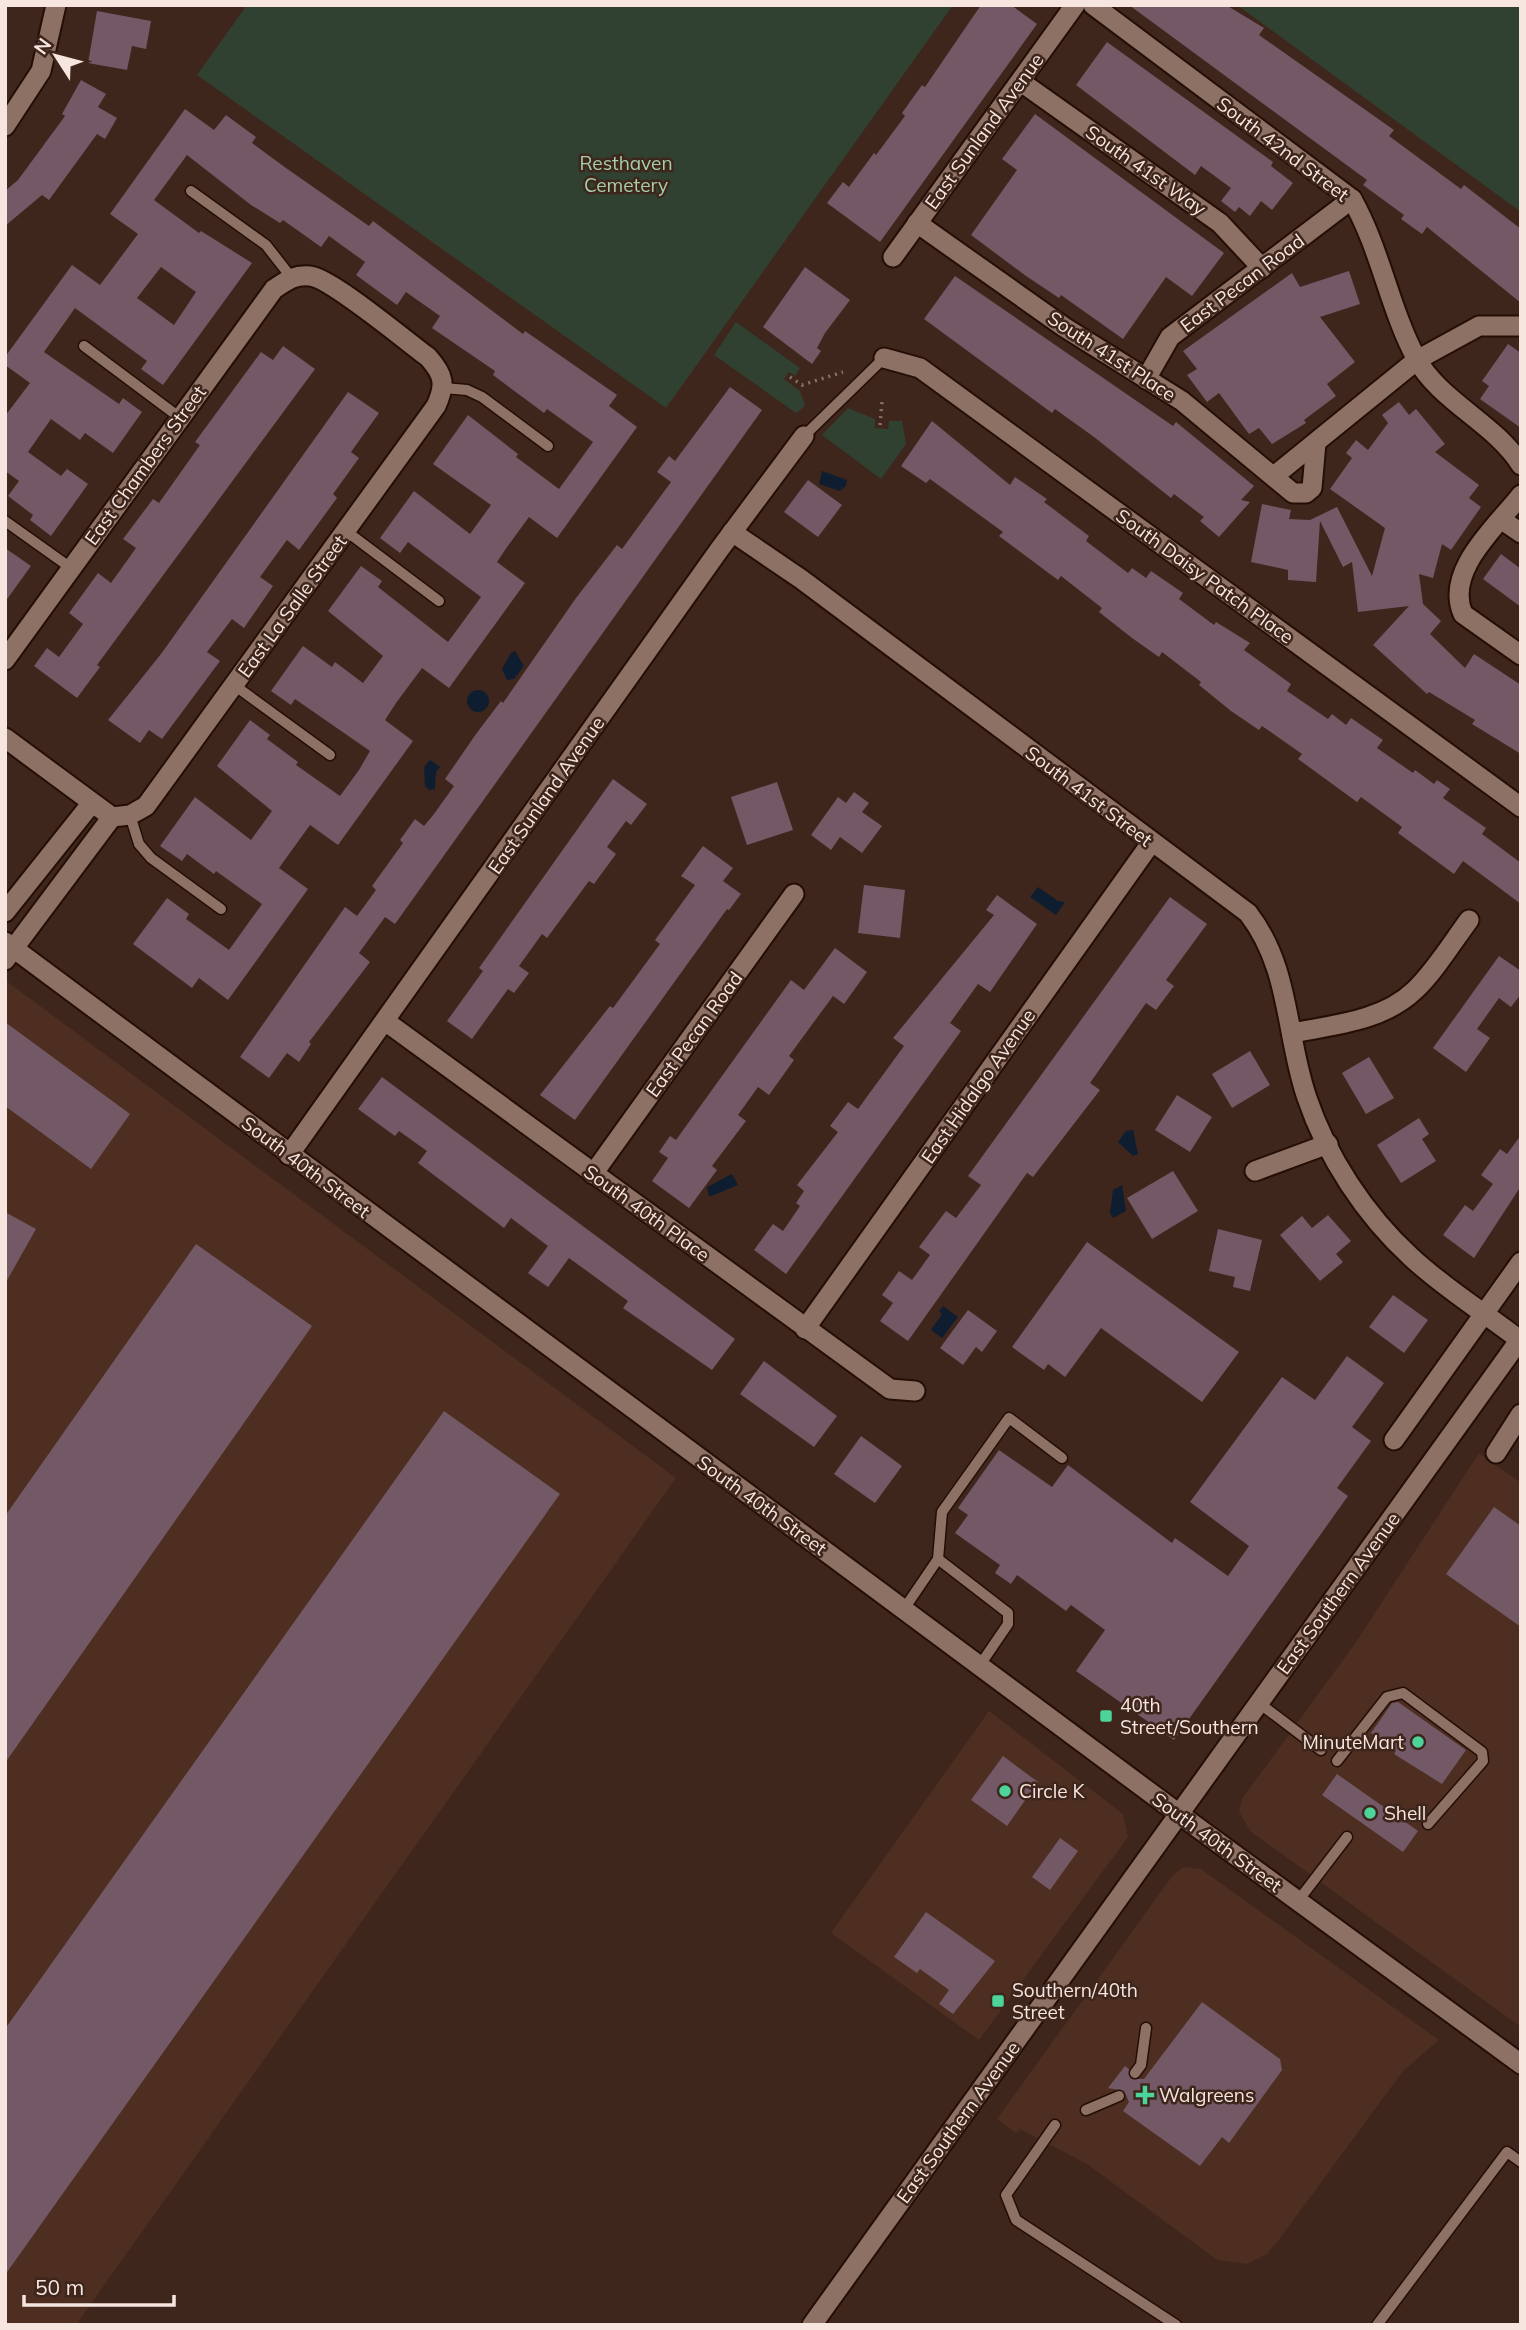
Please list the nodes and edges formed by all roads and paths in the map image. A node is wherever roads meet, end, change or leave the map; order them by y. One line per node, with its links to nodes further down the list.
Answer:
1 (56, 5): 5 (street)
2 (1075, 5): 4 (street, East Sunland Avenue)
3 (1093, 5): 7 (street, South 42nd Street)
4 (1021, 82): 8 (street, East Sunland Avenue); 10 (street, South 41st Way)
5 (5, 127)
6 (191, 191): 11 (lane)
7 (1352, 199): 10 (street, East Pecan Road); 15 (street, South 42nd Street)
8 (917, 223): 9 (street, East Sunland Avenue); 18 (street, South 41st Place)
9 (894, 257)
10 (1262, 268): 18 (street, East Pecan Road)
11 (291, 277): 19 (street); 21 (street, East Chambers Street)
12 (1521, 326): 15 (street)
13 (84, 346): 21 (lane)
14 (884, 358): 23 (lane); 42 (street, South Daisy Patch Place)
15 (1417, 359): 24 (street); 26 (street, South 42nd Street)
16 (843, 372): 17 (path)
17 (790, 377)
18 (1146, 379): 27 (street, South 41st Place)
19 (444, 388): 25 (lane); 31 (street, East La Salle Street)
20 (882, 402): 22 (path)
21 (179, 417): 34 (street, East Chambers Street)
22 (880, 425)
23 (804, 436): 32 (street, East Sunland Avenue)
24 (1316, 443): 27 (street); 27 (street, South 41st Place)
25 (548, 446)
26 (1521, 465)
27 (1274, 476)
28 (1521, 495): 29 (street)
29 (1502, 520): 33 (street); 36 (street)
30 (5, 521): 34 (lane)
31 (346, 531): 35 (lane); 38 (street, East La Salle Street)
32 (732, 532): 44 (street, South 41st Street); 52 (street, East Sunland Avenue)
33 (1521, 533)
34 (71, 568): 37 (street, East Chambers Street)
35 (439, 601)
36 (1521, 655)
37 (5, 660)
38 (234, 685): 40 (lane); 43 (street, East La Salle Street)
39 (5, 738): 41 (street)
40 (330, 755)
41 (90, 804): 43 (street); 45 (street)
42 (1521, 807)
43 (121, 816): 46 (street, East La Salle Street); 48 (lane)
44 (1151, 843): 53 (street, South 41st Street); 60 (street, East Hidalgo Avenue)
45 (58, 846): 46 (street); 49 (street)
46 (79, 861): 51 (street, East La Salle Street)
47 (794, 894): 57 (street, East Pecan Road)
48 (221, 909)
49 (5, 912)
50 (1469, 920): 53 (street)
51 (8, 950): 55 (street, South 40th Street)
52 (385, 1021): 55 (street, East Sunland Avenue); 57 (street, South 40th Place)
53 (1293, 1033): 54 (street, South 41st Street)
54 (1328, 1144): 56 (street); 59 (street, South 41st Street)
55 (289, 1155): 68 (street, South 40th Street)
56 (1255, 1171)
57 (593, 1174): 60 (street, South 40th Place)
58 (1521, 1262): 59 (street)
59 (1485, 1313): 61 (street, South 41st Street); 64 (street)
60 (805, 1329): 62 (street, South 40th Place)
61 (1520, 1340): 70 (street, East Southern Avenue)
62 (915, 1391)
63 (1521, 1414): 65 (street)
64 (1394, 1440)
65 (1496, 1453)
66 (1062, 1458): 67 (lane)
67 (938, 1559): 68 (lane); 69 (lane)
68 (904, 1609): 69 (street, South 40th Street)
69 (980, 1665): 73 (street, South 40th Street)
70 (1259, 1703): 71 (lane); 73 (street, East Southern Avenue)
71 (1321, 1750)
72 (1337, 1761): 74 (lane)
73 (1179, 1815): 76 (street, South 40th Street); 84 (street, East Southern Avenue)
74 (1428, 1824)
75 (1346, 1837): 76 (lane)
76 (1298, 1901): 78 (street, South 40th Street)
77 (1146, 2028): 79 (lane)
78 (1521, 2064)
79 (1135, 2073)
80 (1119, 2096): 81 (lane)
81 (1086, 2110)
82 (1055, 2125): 85 (lane)
83 (1521, 2162): 86 (lane)
84 (812, 2325)
85 (1176, 2325)
86 (1377, 2325)

